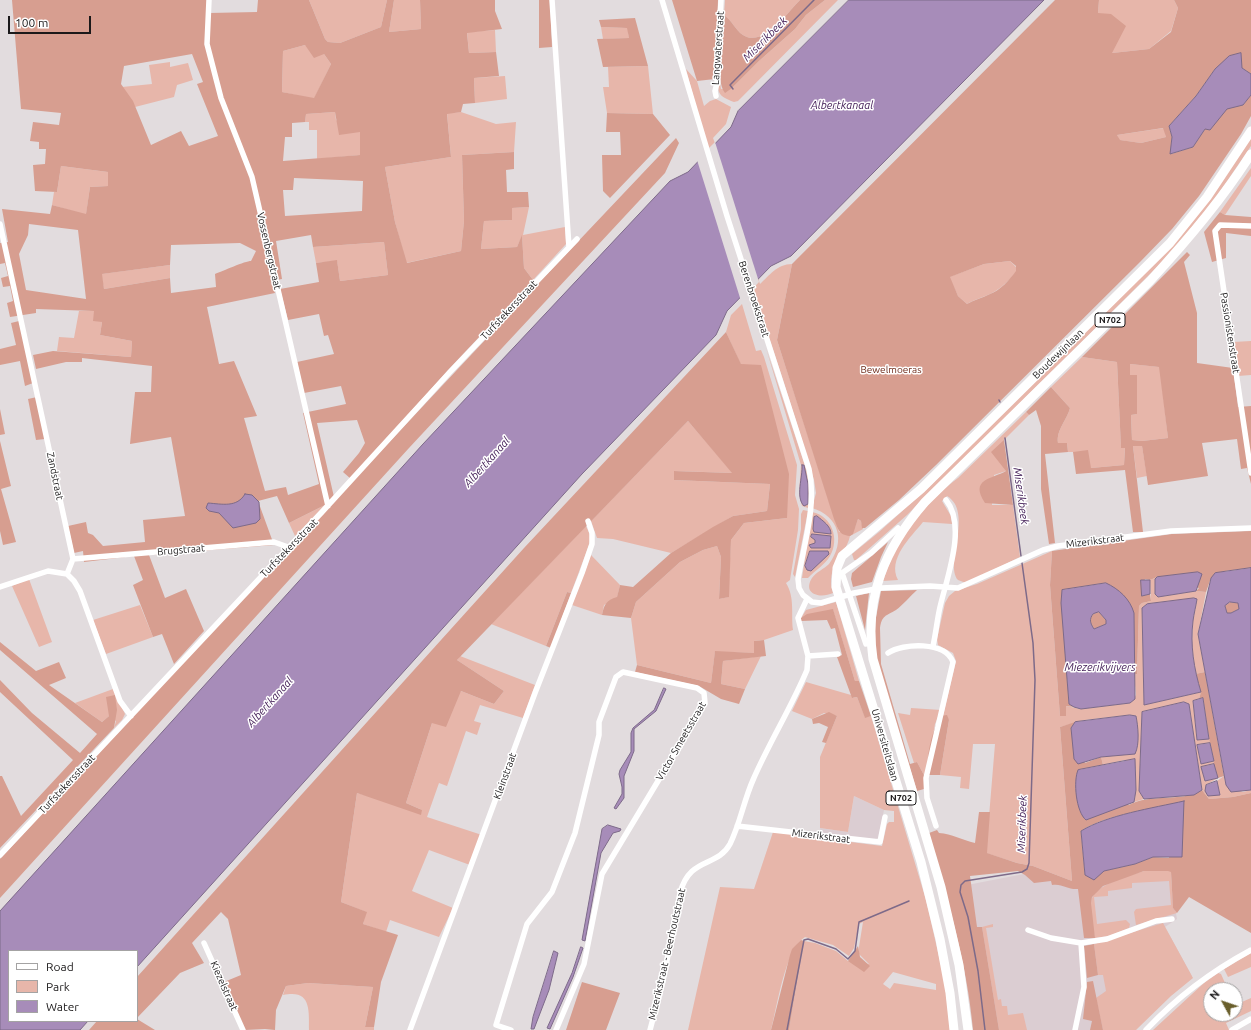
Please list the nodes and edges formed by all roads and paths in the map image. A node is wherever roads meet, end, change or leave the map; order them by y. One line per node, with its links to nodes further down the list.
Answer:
1 (209, 0): 14 (street, Vossenbergstraat)
2 (552, 0): 11 (street)
3 (662, 0): 24 (street, Berenbroekstraat)
4 (721, 0): 5 (street, Langwaterstraat)
5 (716, 96)
6 (1251, 131): 19 (highway, Boudewijnlaan / N702)
7 (1251, 154): 25 (highway, Boudewijnlaan / N702)
8 (0, 224): 20 (street, Zandstraat)
9 (1251, 226): 12 (street, Passionistenstraat)
10 (576, 239): 11 (street, Turfstekersstraat)
11 (569, 247): 14 (street, Turfstekersstraat)
12 (1251, 473)
13 (946, 500): 23 (street)
14 (328, 506): 18 (street, Turfstekersstraat)
15 (588, 520): 43 (street, Kleinstraat)
16 (898, 528): 26 (street)
17 (1251, 528): 23 (street, Mizerikstraat)
18 (288, 548): 20 (street, Brugstraat); 31 (street, Turfstekersstraat)
19 (842, 556): 47 (highway, Universiteitslaan / N702)
20 (73, 559): 21 (street)
21 (67, 574): 22 (street); 31 (street)
22 (0, 587)
23 (946, 587): 24 (street, Mizerikstraat); 27 (street)
24 (807, 599): 30 (street)
25 (874, 599): 48 (highway, Universiteitslaan / N702)
26 (866, 644)
27 (933, 646): 28 (street); 34 (street)
28 (888, 653)
29 (838, 654): 30 (street)
30 (808, 656): 33 (street, Mizerikstraat - Beerhoutstraat)
31 (131, 716): 35 (street, Turfstekersstraat)
32 (885, 817): 33 (street, Mizerikstraat)
33 (737, 826): 46 (street, Mizerikstraat - Beerhoutstraat)
34 (936, 826)
35 (0, 855)
36 (1172, 919): 39 (street)
37 (1028, 930): 39 (street)
38 (204, 942): 42 (street, Kiezelstraat)
39 (1081, 943): 49 (street)
40 (1251, 950): 50 (street)
41 (1251, 1019): 51 (street)
42 (243, 1030)
43 (410, 1030)
44 (511, 1030): 45 (street, Victor Smeetsstraat)
45 (556, 1030)
46 (650, 1030)
47 (954, 1030)
48 (968, 1030)
49 (1075, 1030)
50 (1146, 1030)
51 (1232, 1030)

